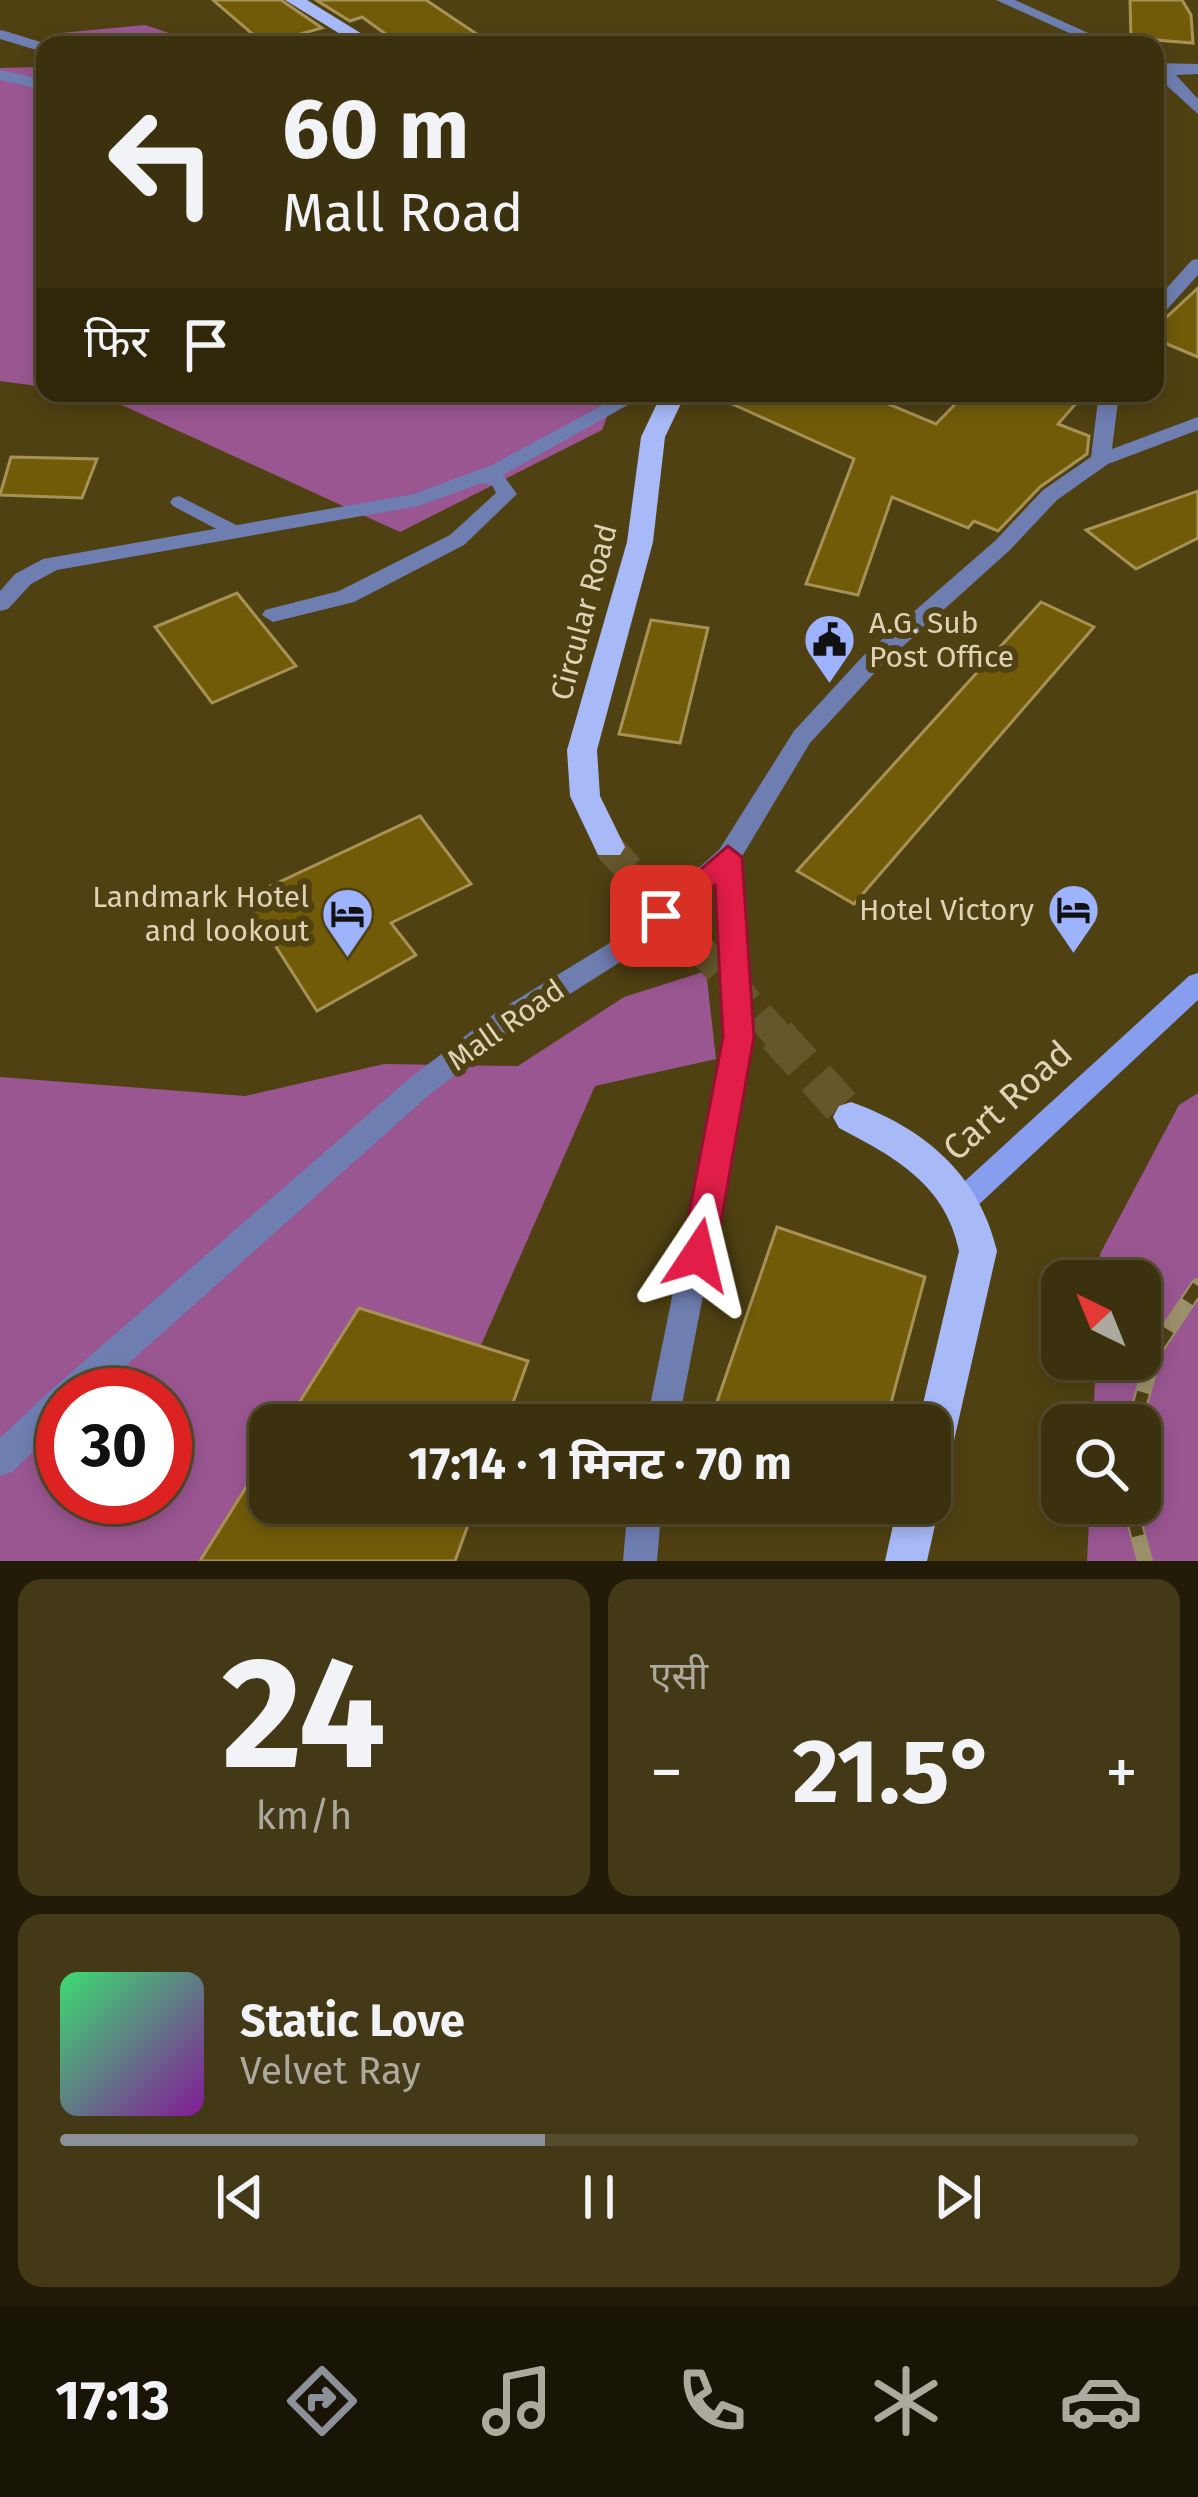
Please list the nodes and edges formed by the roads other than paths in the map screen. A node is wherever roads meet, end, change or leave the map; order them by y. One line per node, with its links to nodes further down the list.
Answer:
1 (294, 0): 4 (main road)
2 (1003, 0): 5 (street)
3 (0, 34): 6 (street)
4 (356, 36)
5 (1087, 36)
6 (36, 44)
7 (1164, 69): 8 (street)
8 (1198, 69)
9 (0, 75): 11 (street)
10 (1164, 76): 12 (street)
11 (36, 83)
12 (1198, 109)
13 (1198, 264): 14 (street)
14 (1164, 301)
15 (622, 402): 22 (street)
16 (670, 402): 27 (main road, Circular Road)
17 (1108, 402): 21 (street)
18 (1198, 423): 19 (street, Mall Road)
19 (1155, 438): 20 (street); 21 (street, Mall Road)
20 (1198, 439)
21 (1101, 460): 28 (street, Mall Road)
22 (481, 476): 24 (street); 26 (street)
23 (179, 502): 24 (lane)
24 (230, 529): 25 (street)
25 (0, 604)
26 (273, 615)
27 (609, 847)
28 (728, 857): 32 (street, Mall Road); 33 (street)
29 (1198, 984): 31 (main road, Cart Road)
30 (851, 1117): 31 (main road)
31 (964, 1200): 34 (main road, Cart Road)
32 (100, 1368)
33 (666, 1404)
34 (943, 1404)
35 (36, 1426): 36 (street, Mall Road)
36 (0, 1460)
37 (643, 1524): 39 (street)
38 (915, 1524): 40 (main road)
39 (640, 1561)
40 (906, 1561)

